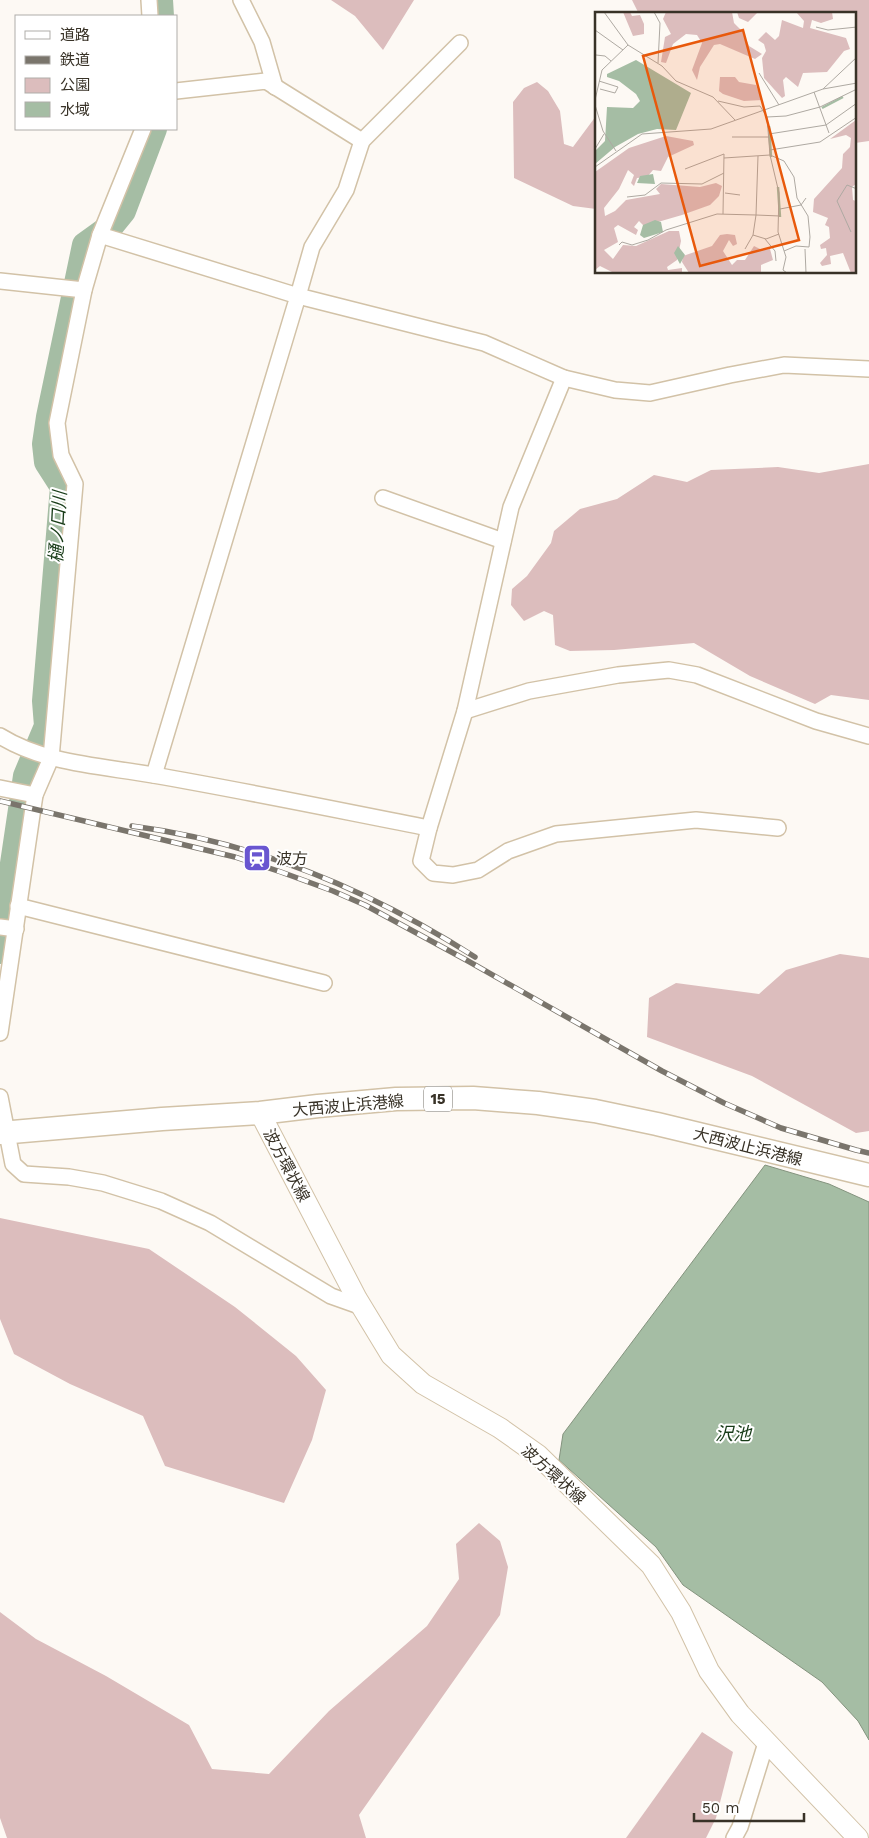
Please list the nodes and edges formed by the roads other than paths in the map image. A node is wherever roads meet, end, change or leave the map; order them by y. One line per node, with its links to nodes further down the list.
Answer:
1 (149, 0): 3 (street)
2 (240, 0): 5 (street)
3 (150, 15)
4 (460, 43): 8 (street)
5 (274, 87): 6 (street); 8 (street)
6 (178, 90)
7 (143, 130): 9 (street)
8 (362, 141): 12 (street)
9 (100, 235): 11 (street); 12 (street)
10 (0, 281): 11 (street)
11 (84, 290): 20 (street)
12 (298, 296): 14 (street); 21 (street)
13 (869, 369): 14 (street)
14 (564, 378): 16 (street)
15 (383, 498): 16 (street)
16 (503, 541): 17 (street)
17 (465, 711): 19 (street); 24 (street)
18 (0, 736): 20 (street)
19 (869, 736)
20 (51, 758): 21 (street); 23 (street)
21 (154, 775): 24 (street)
22 (0, 788): 23 (street)
23 (36, 795): 26 (street)
24 (429, 828): 25 (street)
25 (778, 828)
26 (18, 906): 28 (street); 29 (street)
27 (0, 927): 28 (street)
28 (16, 929): 30 (street)
29 (324, 984)
30 (0, 1033)
31 (0, 1097): 33 (street)
32 (260, 1113): 33 (main road, 大西波止浜港線 / 15); 34 (main road, 大西波止浜港線 / 15); 35 (main road, 波方環状線)
33 (4, 1132): 35 (street)
34 (869, 1175)
35 (362, 1307): 36 (main road, 波方環状線)
36 (766, 1743): 37 (street); 38 (main road, 波方環状線)
37 (734, 1838)
38 (858, 1838)

